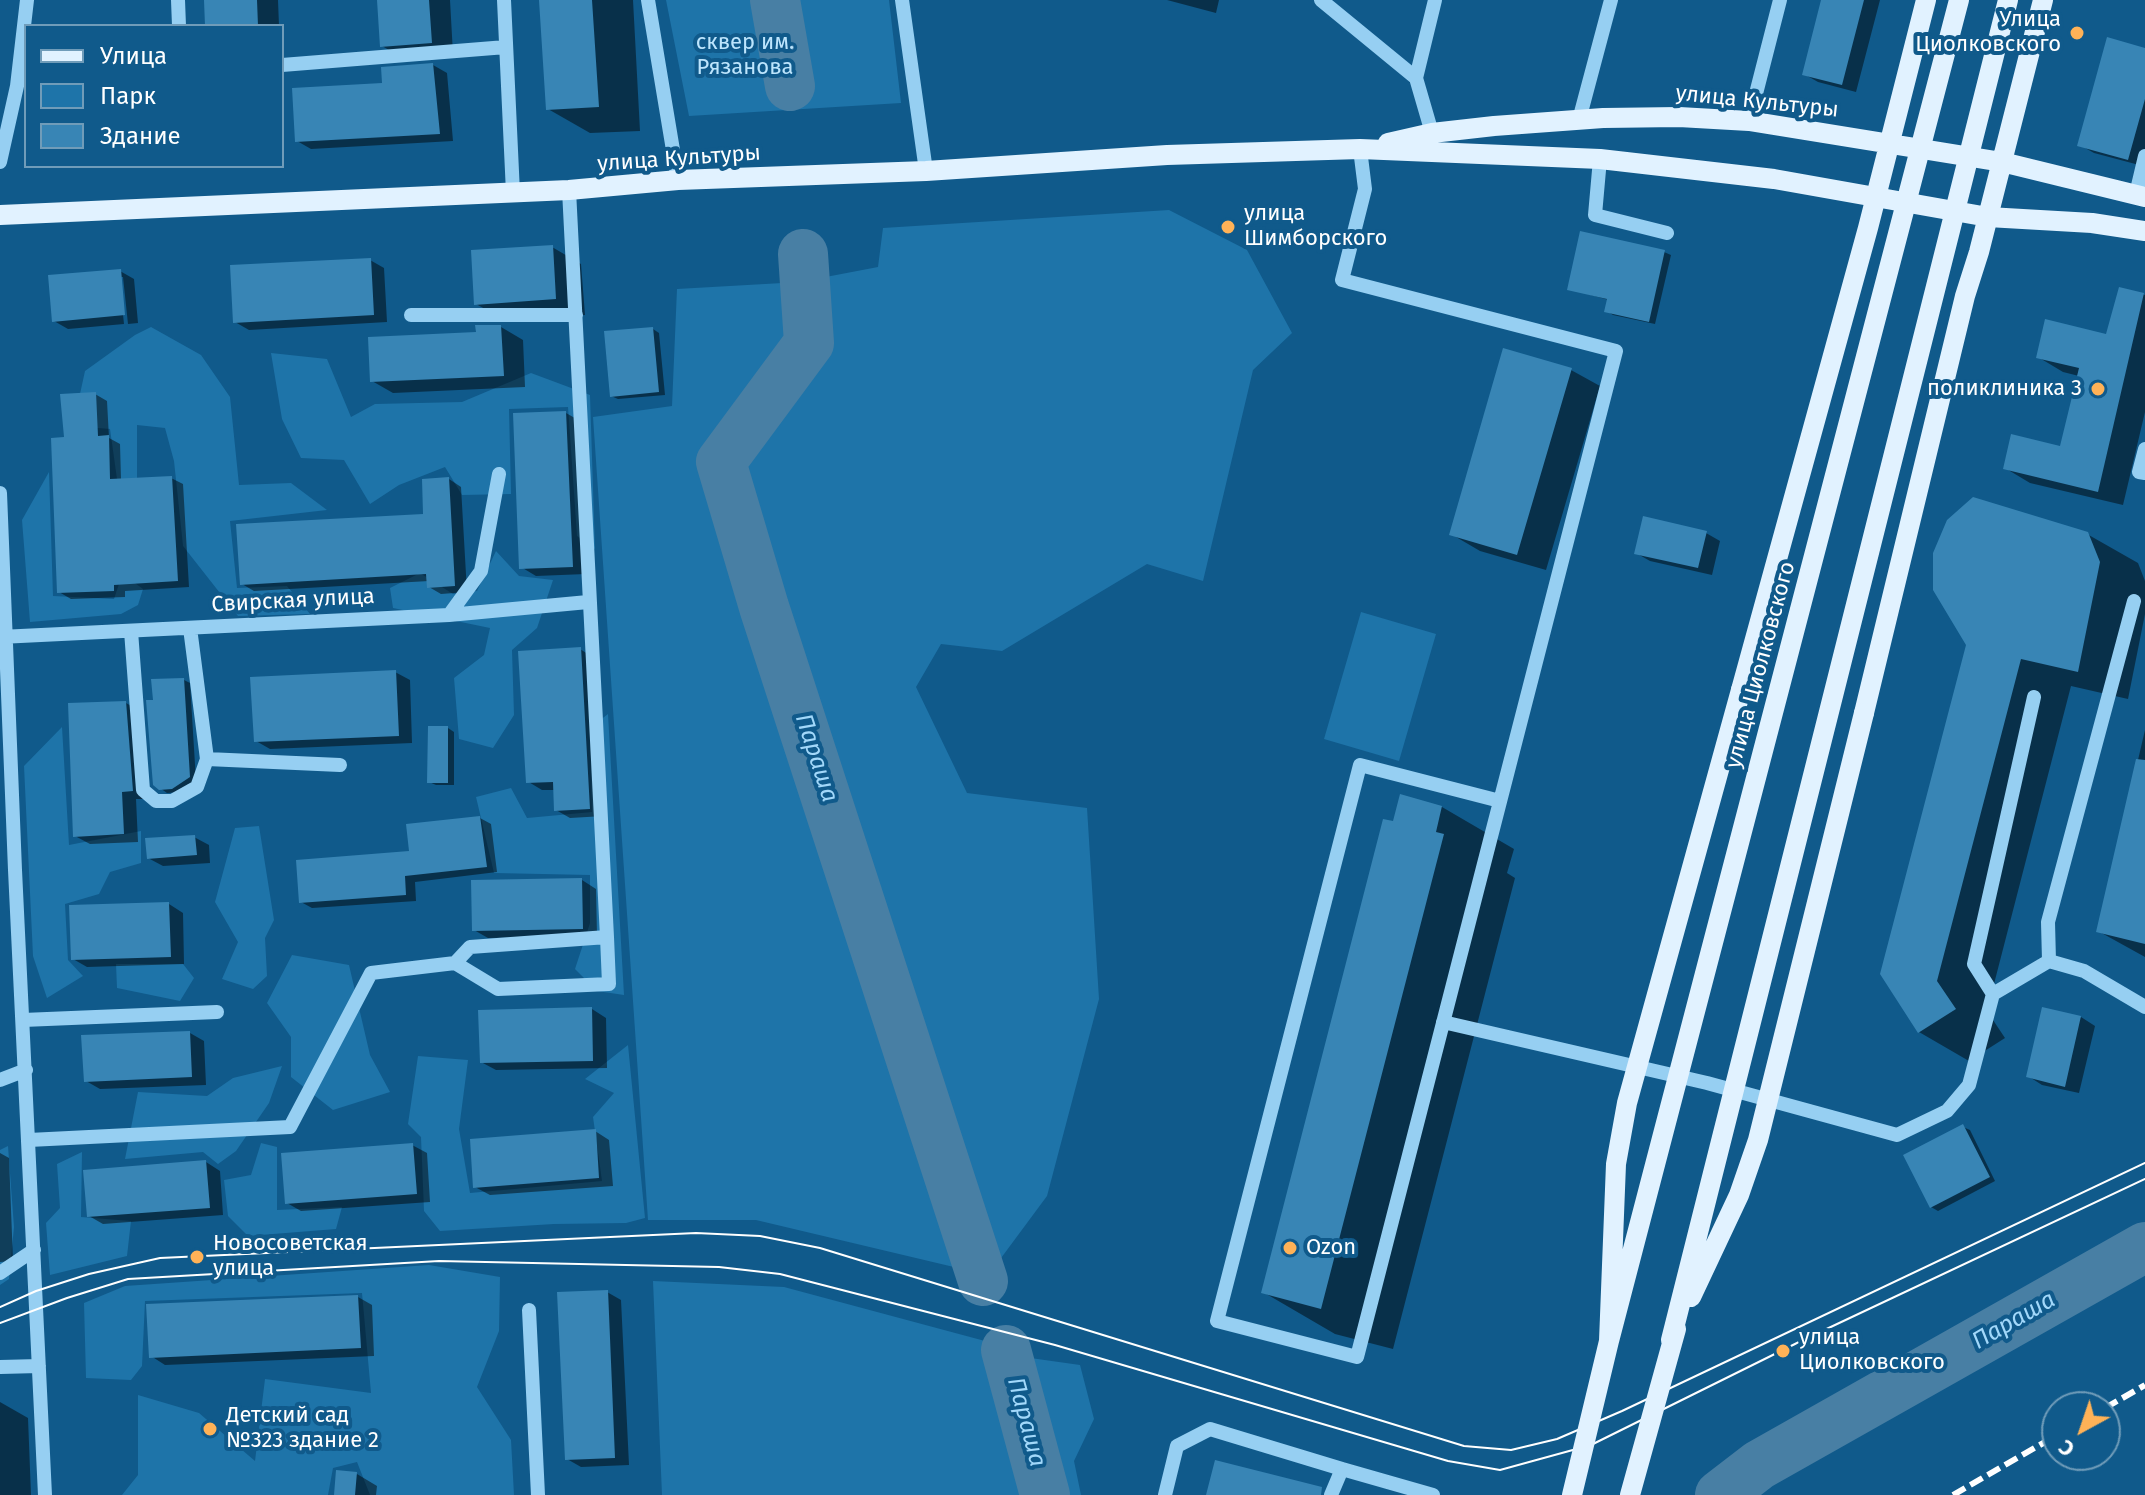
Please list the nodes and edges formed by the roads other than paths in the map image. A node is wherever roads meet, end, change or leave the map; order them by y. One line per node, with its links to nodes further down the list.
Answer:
1 (27, 0): 14 (street)
2 (178, 0): 15 (street)
3 (504, 0): 16 (street)
4 (648, 0): 31 (street)
5 (902, 0): 30 (street)
6 (1321, 0): 19 (street)
7 (1435, 0): 19 (street)
8 (1611, 0): 21 (street)
9 (1780, 0): 22 (street)
10 (1926, 0): 24 (main road)
11 (1959, 0): 72 (main road, улица Циолковского, bridge)
12 (2008, 0): 71 (main road, bridge)
13 (2043, 0): 29 (main road)
14 (26, 24)
15 (179, 24)
16 (506, 47): 18 (street); 33 (street)
17 (24, 52): 20 (street)
18 (284, 65)
19 (1416, 78): 23 (street)
20 (22, 86): 28 (street)
21 (1579, 120): 22 (main road, улица Культуры); 23 (main road, улица Культуры)
22 (1749, 121): 24 (main road, улица Культуры)
23 (1432, 133): 25 (main road, улица Культуры)
24 (1890, 142): 29 (main road, улица Культуры); 34 (main road)
25 (1360, 149): 27 (main road, улица Культуры); 30 (main road, улица Культуры); 55 (street)
26 (2145, 156): 35 (street)
27 (1600, 159): 34 (main road, улица Культуры); 39 (street)
28 (0, 162)
29 (2002, 162): 35 (main road, улица Культуры); 37 (main road)
30 (926, 171): 31 (main road, улица Культуры)
31 (678, 180): 32 (main road, улица Культуры)
32 (569, 190): 33 (main road, улица Культуры); 41 (street)
33 (513, 193): 36 (main road, улица Культуры)
34 (1876, 196): 37 (main road, улица Культуры); 72 (main road, bridge)
35 (2140, 196)
36 (0, 215)
37 (1988, 217): 38 (main road, улица Культуры); 71 (main road, bridge)
38 (2145, 231)
39 (1667, 233)
40 (411, 315): 41 (street)
41 (576, 315): 47 (street)
42 (2145, 449): 43 (street)
43 (2145, 473)
44 (499, 474): 48 (street)
45 (0, 493): 51 (street)
46 (2134, 601): 58 (street)
47 (588, 602): 48 (street, Свирская улица); 57 (street)
48 (449, 615): 49 (street, Свирская улица)
49 (190, 628): 50 (street, Свирская улица); 53 (street)
50 (131, 631): 51 (street, Свирская улица); 53 (street)
51 (3, 637): 56 (street)
52 (2034, 697): 60 (street)
53 (207, 759): 54 (street)
54 (340, 765)
55 (1500, 801): 64 (street); 64 (street)
56 (7, 871): 63 (street)
57 (607, 937): 59 (street); 59 (street)
58 (2049, 961): 60 (street); 61 (street)
59 (455, 963): 67 (street)
60 (1993, 994): 64 (street)
61 (2145, 1007)
62 (217, 1012): 63 (street)
63 (23, 1020): 65 (street)
64 (1443, 1022)
65 (26, 1070): 66 (street); 67 (street)
66 (0, 1080)
67 (29, 1140): 68 (street)
68 (34, 1250): 69 (street); 73 (street)
69 (0, 1273)
70 (529, 1310): 77 (street)
71 (1671, 1340): 82 (main road, bridge)
72 (1609, 1341): 81 (main road, bridge)
73 (39, 1366): 74 (street); 76 (street)
74 (0, 1367)
75 (1342, 1469): 78 (street); 79 (street); 80 (street)
76 (45, 1495)
77 (538, 1495)
78 (1165, 1495)
79 (1331, 1495)
80 (1433, 1495)
81 (1572, 1495)
82 (1630, 1495)

